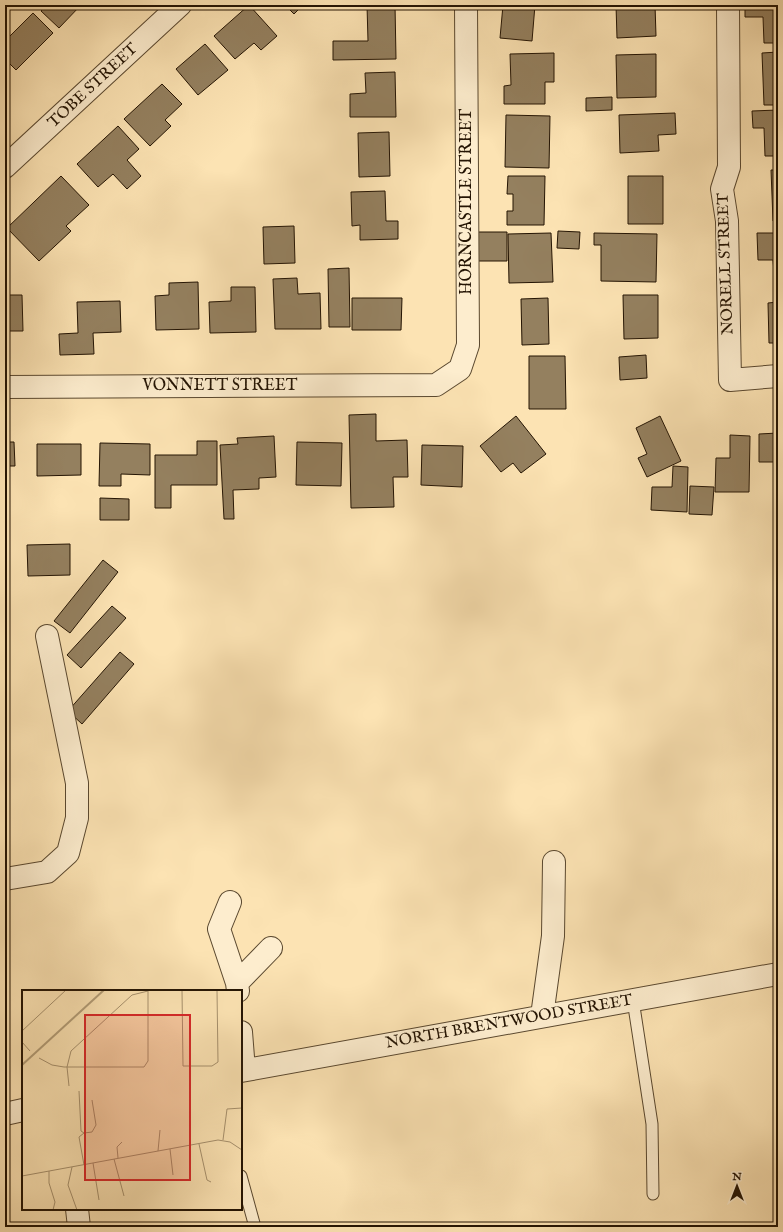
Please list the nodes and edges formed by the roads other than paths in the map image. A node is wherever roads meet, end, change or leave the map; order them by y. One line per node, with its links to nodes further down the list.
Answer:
1 (180, 5): 4 (street, TOBE STREET)
2 (466, 5): 6 (street, HORNCASTLE STREET)
3 (728, 5): 5 (street, NORELL STREET)
4 (5, 167)
5 (778, 376)
6 (436, 385): 7 (street, VONNETT STREET)
7 (5, 387)
8 (47, 636): 10 (street)
9 (554, 862): 16 (street)
10 (5, 879)
11 (230, 902): 14 (street)
12 (271, 948): 14 (street)
13 (778, 974): 15 (street, NORTH BRENTWOOD STREET)
14 (237, 987)
15 (633, 1000): 16 (street, NORTH BRENTWOOD STREET); 22 (lane)
16 (542, 1016): 18 (street, NORTH BRENTWOOD STREET)
17 (242, 1052): 18 (street)
18 (243, 1071)
19 (22, 1110): 20 (street)
20 (5, 1114)
21 (242, 1180): 25 (lane)
22 (653, 1194)
23 (77, 1210): 24 (street)
24 (79, 1227)
25 (255, 1227)

